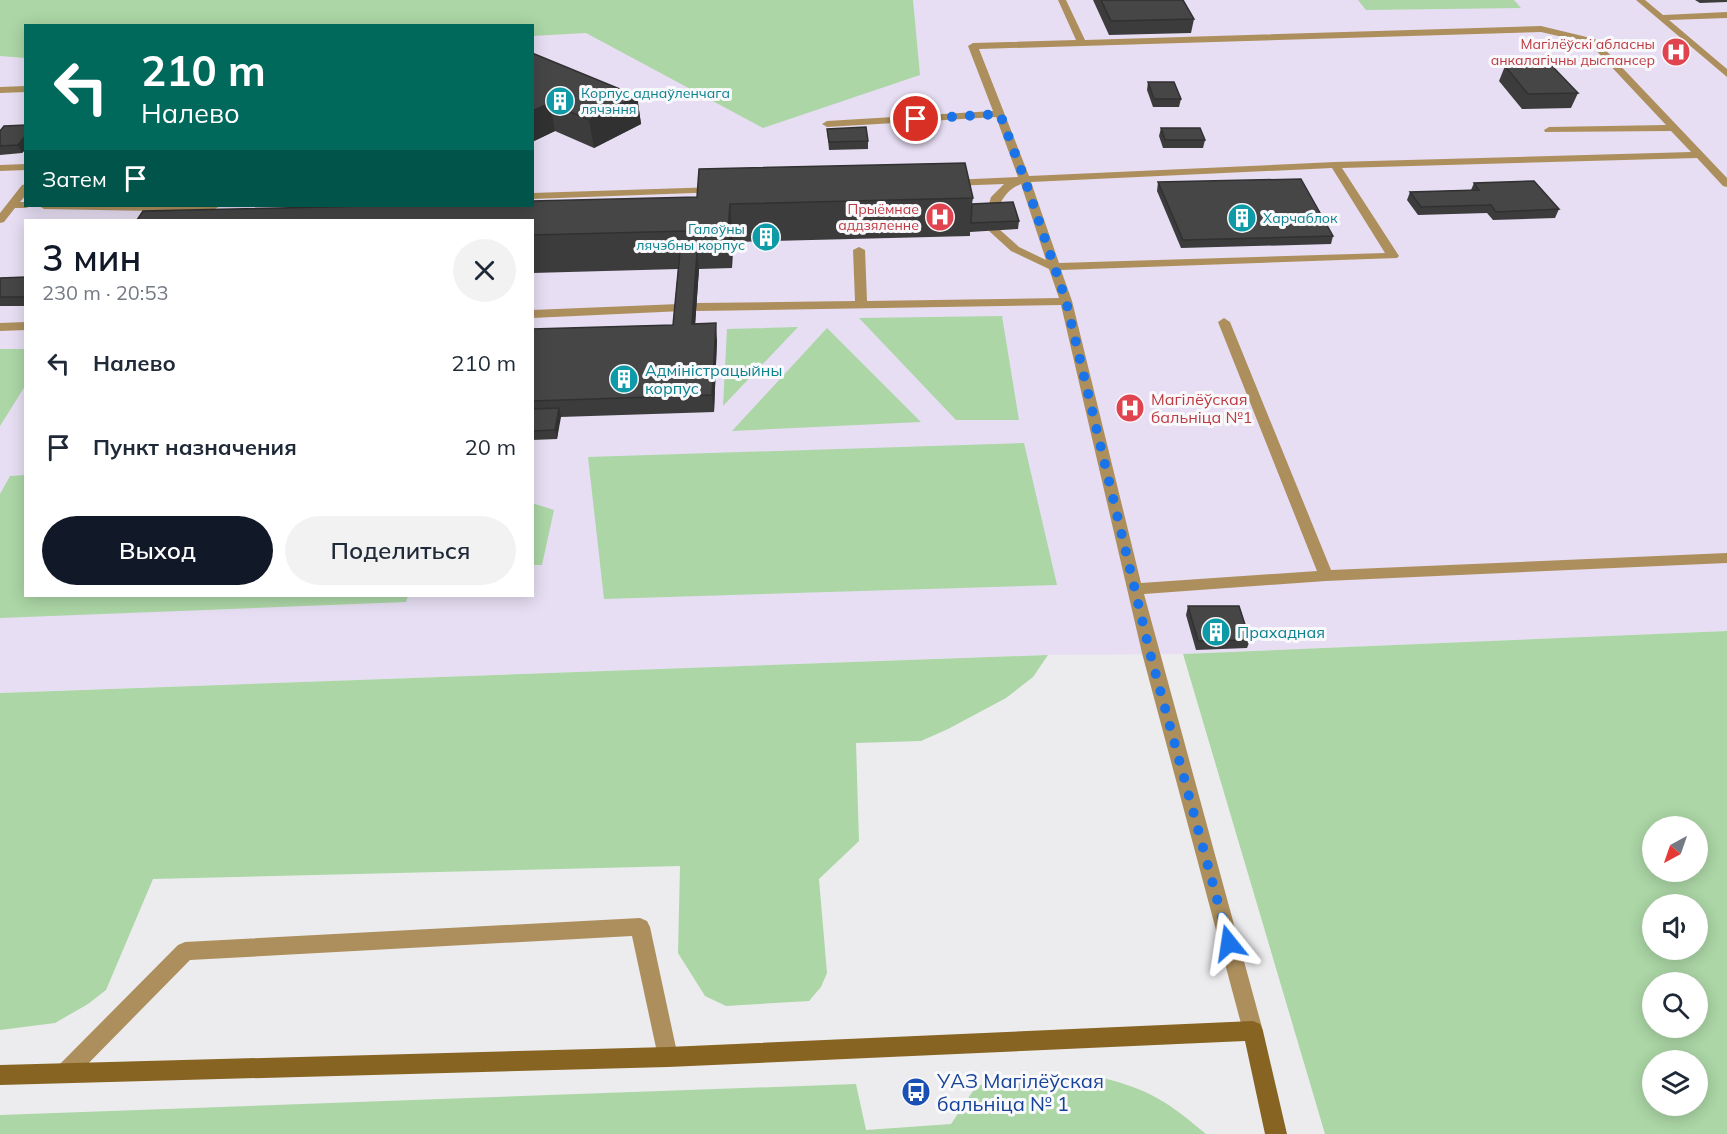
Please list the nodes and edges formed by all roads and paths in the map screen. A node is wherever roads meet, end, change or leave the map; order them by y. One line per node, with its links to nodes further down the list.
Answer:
1 (1062, 0): 5 (lane)
2 (1640, 0): 4 (lane)
3 (1727, 15): 4 (lane)
4 (1661, 18): 6 (lane)
5 (1082, 42): 9 (lane); 11 (lane)
6 (1727, 74)
7 (24, 89): 8 (lane)
8 (0, 90)
9 (1000, 114): 10 (lane); 17 (lane)
10 (827, 124)
11 (1676, 129): 12 (lane); 13 (lane)
12 (1550, 130)
13 (1701, 155): 14 (lane); 19 (lane)
14 (1335, 165): 17 (lane); 33 (lane)
15 (24, 167): 16 (lane)
16 (0, 168)
17 (1025, 180): 18 (lane); 28 (lane); 33 (lane)
18 (945, 184)
19 (1727, 184)
20 (24, 189): 23 (lane)
21 (732, 189): 22 (lane)
22 (534, 196)
23 (12, 205): 24 (lane); 30 (lane)
24 (24, 205)
25 (99, 207): 27 (lane)
26 (184, 207): 27 (lane)
27 (154, 208): 29 (lane)
28 (992, 211)
29 (148, 219)
30 (0, 220)
31 (995, 231): 33 (lane)
32 (859, 250): 35 (lane)
33 (1056, 267): 34 (lane)
34 (1066, 301): 35 (lane); 44 (lane)
35 (861, 305): 37 (lane)
36 (678, 308): 38 (lane)
37 (697, 308)
38 (534, 314)
39 (1224, 322): 43 (lane)
40 (24, 326): 41 (lane)
41 (0, 327)
42 (1727, 558): 43 (lane)
43 (1326, 576): 44 (lane)
44 (1136, 589): 45 (lane)
45 (1253, 1031): 46 (main road); 49 (main road)
46 (668, 1057): 47 (main road); 47 (lane)
47 (66, 1072): 48 (main road)
48 (0, 1074)
49 (1276, 1134)

